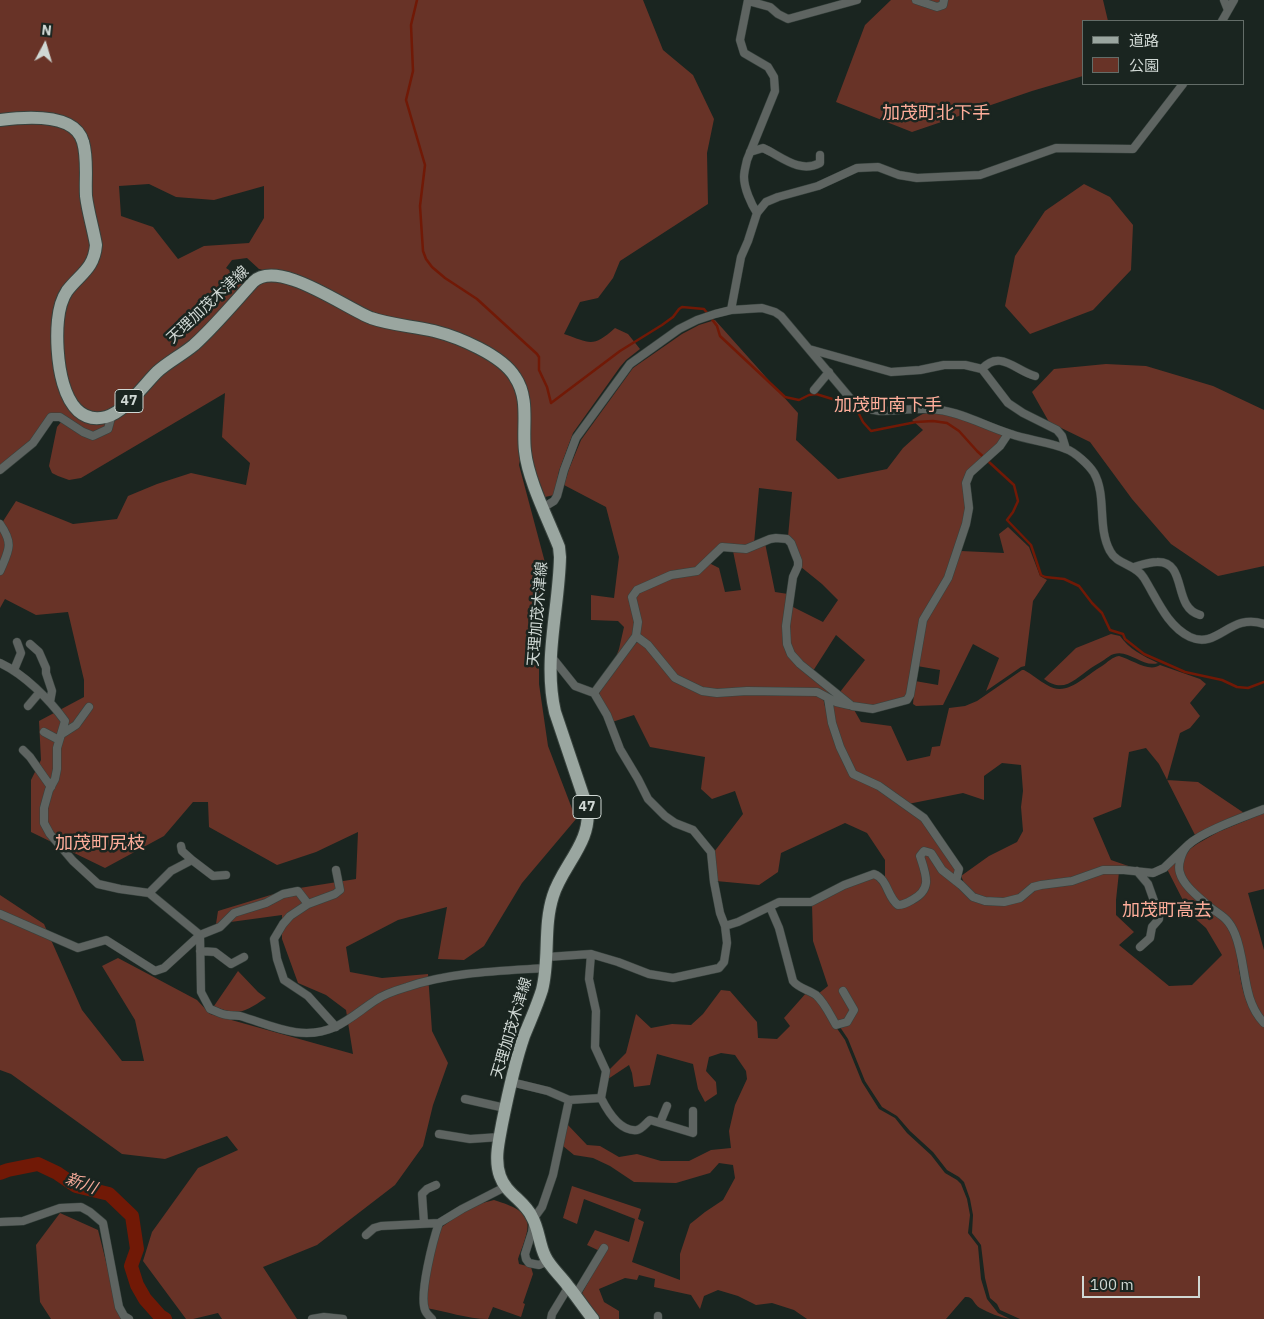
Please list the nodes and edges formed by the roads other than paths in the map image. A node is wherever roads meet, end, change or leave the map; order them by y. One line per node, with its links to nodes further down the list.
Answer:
1 (748, 0): 2 (street); 11 (street)
2 (857, 0)
3 (916, 0): 4 (street)
4 (944, 0)
5 (1224, 0): 7 (street)
6 (1234, 0): 7 (street)
7 (1228, 10): 8 (street)
8 (1223, 20)
9 (1182, 85): 13 (street)
10 (0, 120): 20 (main road, 47)
11 (750, 152): 12 (street); 13 (street)
12 (820, 154)
13 (757, 213): 14 (street)
14 (731, 310): 15 (street); 24 (street)
15 (809, 349): 16 (street); 17 (street)
16 (982, 369): 18 (street); 22 (street)
17 (829, 372): 19 (street); 21 (street)
18 (1035, 376)
19 (814, 390)
20 (112, 414): 23 (street); 24 (main road, 天理加茂木津線 / 47)
21 (1008, 434): 22 (street); 41 (street)
22 (1066, 449): 26 (street)
23 (0, 470)
24 (544, 507): 33 (main road, 天理加茂木津線 / 47)
25 (0, 524): 27 (street)
26 (1134, 567): 28 (street); 29 (street)
27 (0, 571)
28 (1200, 615)
29 (1264, 624)
30 (636, 636): 37 (street); 38 (street); 41 (street)
31 (17, 642): 35 (street)
32 (30, 644): 39 (street)
33 (550, 655): 37 (street); 65 (main road, 天理加茂木津線 / 47)
34 (0, 663): 35 (street)
35 (14, 670): 36 (street)
36 (39, 693): 39 (street); 40 (street)
37 (594, 693): 59 (street)
38 (828, 698): 41 (street); 54 (street)
39 (50, 702): 44 (street)
40 (28, 706)
41 (852, 706)
42 (89, 707): 44 (street)
43 (44, 732): 44 (street)
44 (59, 738): 46 (street)
45 (23, 750): 46 (street)
46 (50, 787): 55 (street)
47 (1264, 809): 49 (street)
48 (181, 846): 50 (street)
49 (1187, 846): 52 (street); 67 (street)
50 (192, 860): 53 (street); 55 (street)
51 (336, 870): 56 (street)
52 (1137, 871): 54 (street); 61 (street)
53 (226, 875)
54 (956, 881): 57 (street)
55 (149, 893): 60 (street)
56 (308, 904): 60 (street); 68 (street)
57 (770, 906): 59 (street); 66 (street)
58 (0, 914): 60 (street)
59 (725, 926): 63 (street)
60 (200, 935): 62 (street)
61 (1140, 947)
62 (200, 951): 64 (street); 68 (street)
63 (591, 954): 65 (street); 70 (street)
64 (244, 957)
65 (546, 962): 68 (street); 69 (main road, 天理加茂木津線 / 47)
66 (844, 991)
67 (1264, 1024)
68 (336, 1027)
69 (511, 1082): 72 (street); 74 (main road, 天理加茂木津線 / 47)
70 (601, 1098): 72 (street); 76 (street)
71 (465, 1099): 74 (street)
72 (569, 1100): 81 (street)
73 (666, 1106): 76 (street)
74 (506, 1108): 78 (main road, 天理加茂木津線 / 47)
75 (693, 1111): 76 (street)
76 (660, 1123)
77 (438, 1134): 78 (street)
78 (500, 1137): 80 (main road, 天理加茂木津線 / 47)
79 (436, 1185): 83 (street)
80 (505, 1187): 81 (main road, 天理加茂木津線 / 47); 84 (street)
81 (534, 1218): 87 (main road, 天理加茂木津線 / 47); 87 (street)
82 (0, 1222): 89 (street)
83 (424, 1223): 84 (street); 85 (street)
84 (439, 1224): 92 (street)
85 (366, 1235)
86 (604, 1248): 88 (street)
87 (548, 1261): 88 (main road, 天理加茂木津線 / 47)
88 (572, 1291): 93 (street); 94 (main road, 天理加茂木津線 / 47)
89 (129, 1319)
90 (312, 1319): 91 (street)
91 (343, 1319)
92 (432, 1319)
93 (551, 1319)
94 (593, 1319)

